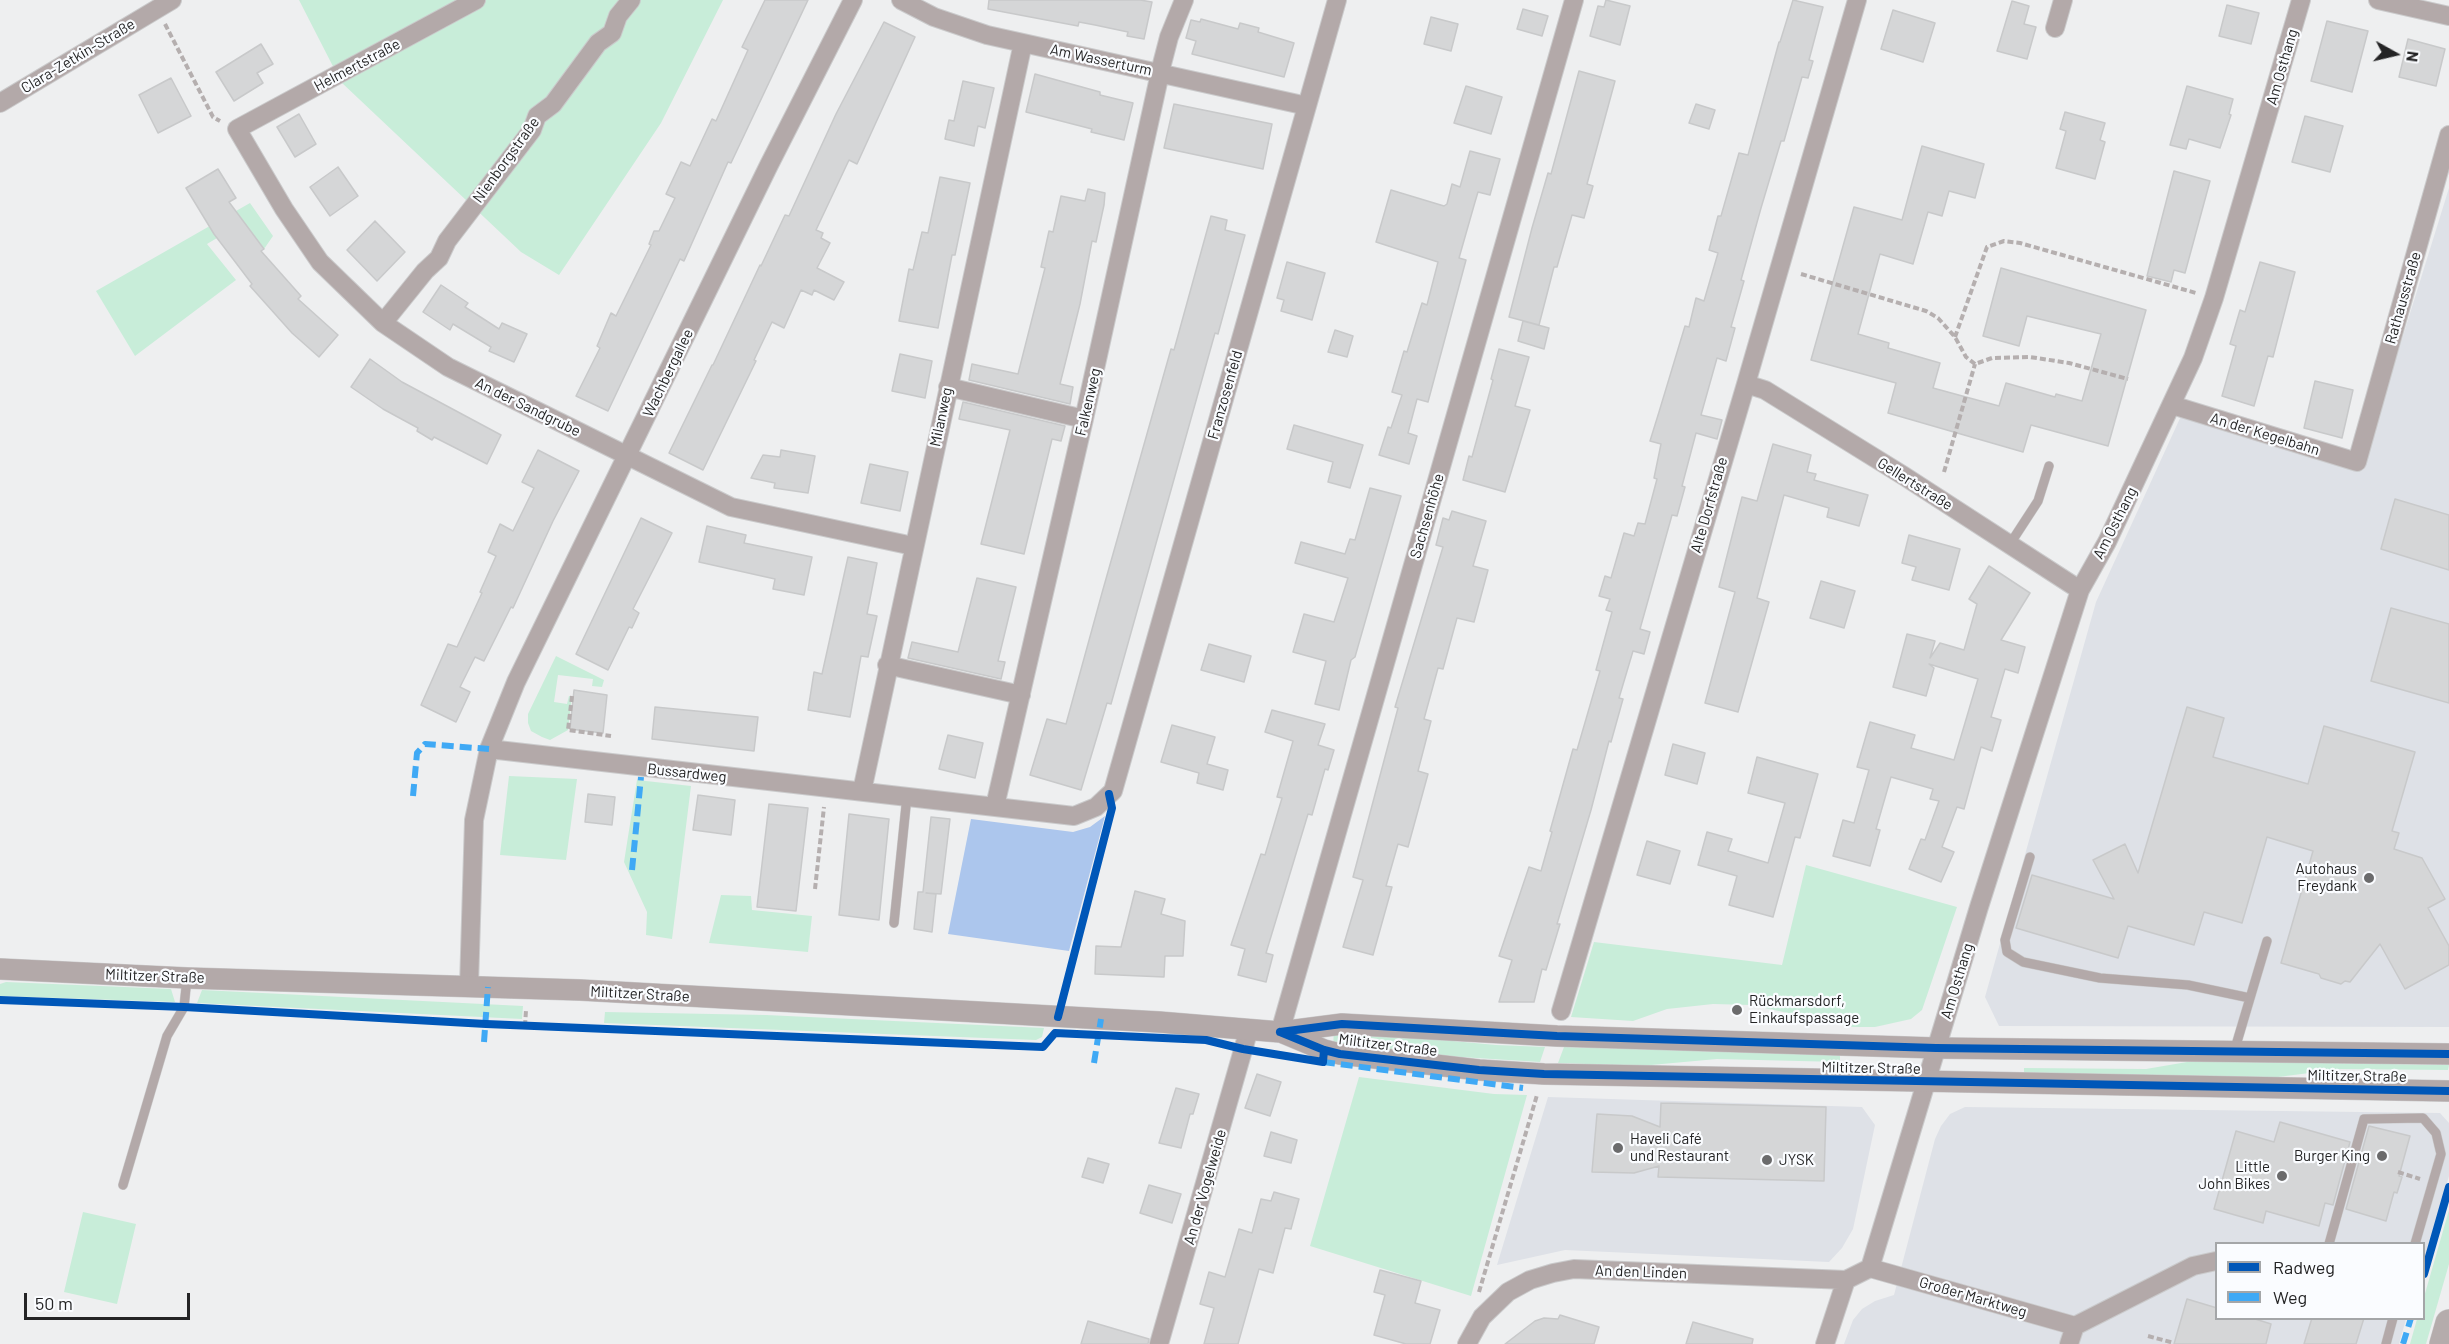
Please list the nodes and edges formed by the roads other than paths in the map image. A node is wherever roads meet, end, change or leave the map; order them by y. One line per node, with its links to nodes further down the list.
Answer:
1 (476, 0): 19 (street, Helmertstraße)
2 (631, 0): 21 (street, Nienborgstraße)
3 (853, 0): 26 (street, Wachbergallee)
4 (901, 0): 15 (street, Am Wasserturm)
5 (1184, 0): 16 (street, Falkenweg)
6 (1337, 0): 18 (street, Franzosenfeld)
7 (1574, 0): 48 (street, Sachsenhöhe)
8 (1857, 0): 22 (street, Alte Dorfstraße)
9 (2063, 0): 14 (street)
10 (2301, 0): 24 (street, Am Osthang)
11 (2378, 0): 13 (street)
12 (162, 3): 17 (street, Clara-Zetkin-Straße)
13 (2449, 16)
14 (2055, 28)
15 (1023, 43): 16 (street, Am Wasserturm); 23 (street, Milanweg)
16 (1160, 73): 18 (street, Am Wasserturm); 25 (street, Falkenweg)
17 (0, 103)
18 (1306, 106): 36 (street, Franzosenfeld)
19 (237, 129): 21 (street, An der Sandgrube)
20 (2449, 135): 27 (street, Rathausstraße)
21 (383, 323): 26 (street, An der Sandgrube)
22 (1746, 384): 29 (street, Gellertstraße); 46 (street, Alte Dorfstraße)
23 (948, 387): 25 (street); 30 (street, Milanweg)
24 (2172, 405): 27 (street, An der Kegelbahn); 31 (street, Am Osthang)
25 (1084, 419): 33 (street, Falkenweg)
26 (628, 455): 30 (street, An der Sandgrube); 34 (street, Wachbergallee)
27 (2357, 462)
28 (2049, 466): 29 (lane)
29 (2010, 544): 31 (street, Gellertstraße)
30 (913, 546): 32 (street, Milanweg)
31 (2080, 590): 49 (street, Am Osthang)
32 (887, 665): 33 (street); 35 (street, Milanweg)
33 (1020, 695): 38 (street, Falkenweg)
34 (489, 749): 35 (street, Bussardweg); 44 (street)
35 (862, 791): 37 (street, Bussardweg)
36 (1111, 792): 38 (street, Bussardweg)
37 (908, 796): 38 (street, Bussardweg); 40 (lane)
38 (995, 806)
39 (2030, 857): 45 (lane)
40 (894, 923)
41 (2267, 941): 45 (lane)
42 (0, 969): 43 (street, Miltitzer Straße)
43 (187, 978): 44 (street, Miltitzer Straße); 54 (lane)
44 (469, 986): 47 (street, Miltitzer Straße)
45 (2250, 998): 50 (lane)
46 (1561, 1011)
47 (1249, 1029): 48 (street, Miltitzer Straße); 63 (street, An der Vogelweide)
48 (1280, 1032): 49 (street, Miltitzer Straße); 52 (street, Miltitzer Straße)
49 (1936, 1048): 50 (street, Miltitzer Straße); 52 (street, Am Osthang)
50 (2234, 1052): 51 (street, Miltitzer Straße)
51 (2449, 1054)
52 (1925, 1082): 53 (street, Miltitzer Straße); 58 (street, Am Osthang)
53 (2449, 1091)
54 (123, 1185)
55 (2330, 1242): 56 (lane)
56 (2416, 1242)
57 (2215, 1261): 62 (street)
58 (1870, 1268): 59 (street); 62 (street, Großer Marktweg)
59 (1846, 1280): 64 (street, An den Linden); 65 (street)
60 (2392, 1320): 67 (lane)
61 (2449, 1323): 68 (main road)
62 (2075, 1326): 66 (street)
63 (1159, 1344)
64 (1467, 1344)
65 (1825, 1344)
66 (2070, 1344)
67 (2386, 1344)
68 (2443, 1344)

